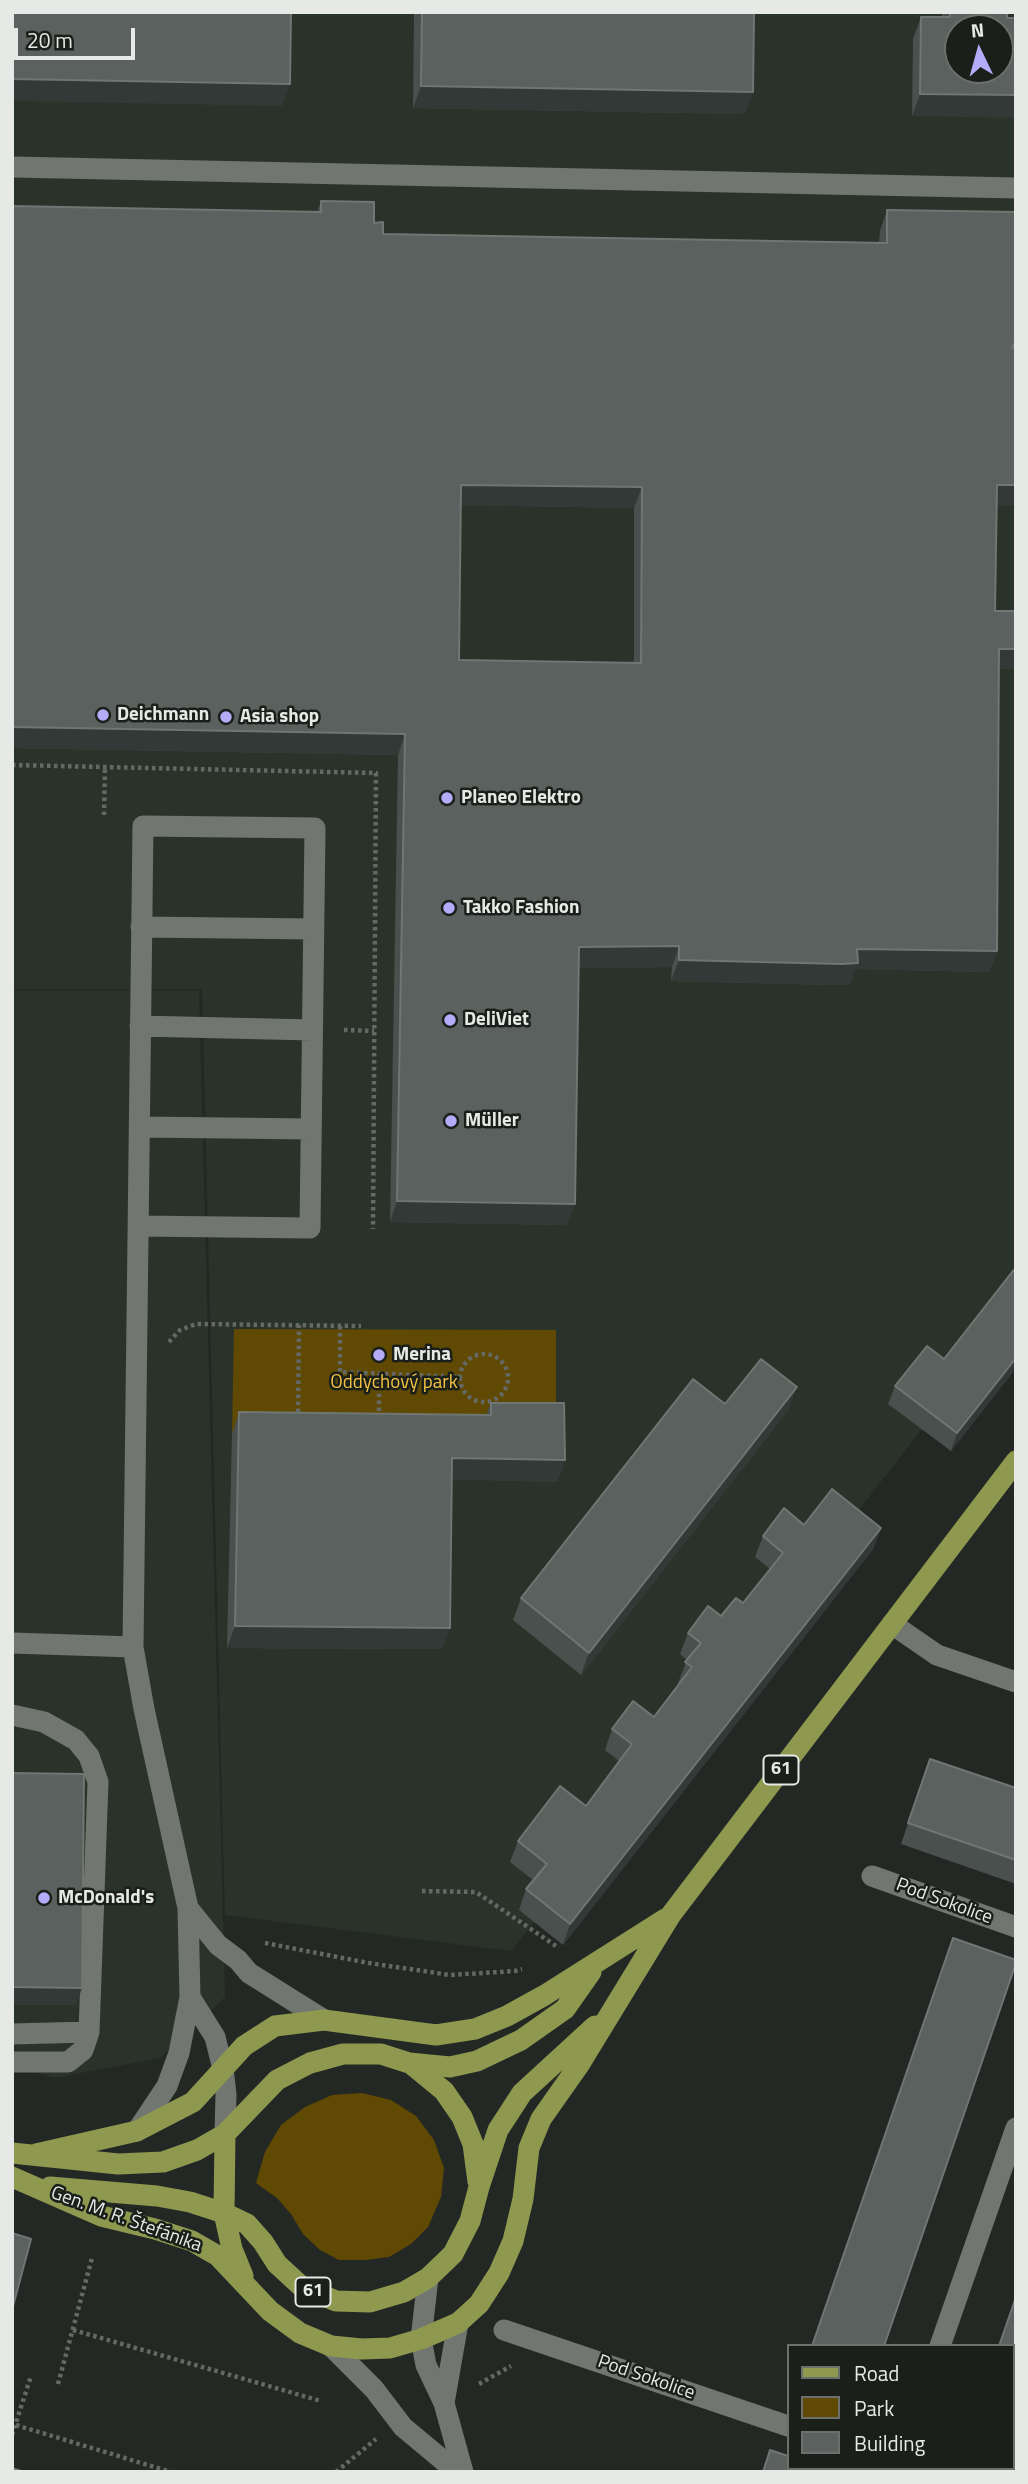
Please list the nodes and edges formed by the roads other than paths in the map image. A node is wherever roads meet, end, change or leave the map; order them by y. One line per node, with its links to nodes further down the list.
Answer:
1 (12, 167): 2 (street)
2 (1016, 188)
3 (141, 927): 4 (street); 4 (street); 5 (street)
4 (313, 929): 6 (street)
5 (140, 1026): 6 (street); 7 (street)
6 (312, 1030): 8 (street)
7 (141, 1127): 8 (street); 9 (street)
8 (311, 1129): 9 (street)
9 (139, 1226): 13 (street)
10 (1016, 1461): 11 (main road, 61)
11 (892, 1624): 14 (street); 18 (main road, 61)
12 (12, 1643): 13 (street)
13 (133, 1647): 17 (street)
14 (1016, 1682)
15 (12, 1715): 24 (street)
16 (872, 1876): 19 (street, Pod Sokolice)
17 (188, 1908): 21 (street); 23 (street)
18 (670, 1916): 20 (main road, Gen. M. R. Štefánika / 61); 22 (main road, Gen. M. R. Štefánika / 61)
19 (1016, 1927)
20 (599, 1962): 23 (main road, Gen. M. R. Štefánika / 61); 27 (main road, Gen. M. R. Štefánika / 61)
21 (190, 1997): 28 (street); 30 (street)
22 (614, 2008): 36 (main road, Gen. M. R. Štefánika / 61); 40 (main road, Gen. M. R. Štefánika / 61)
23 (324, 2020): 27 (main road, 61); 28 (main road, Gen. M. R. Štefánika / 61)
24 (89, 2032): 25 (street); 26 (street)
25 (12, 2034)
26 (12, 2062)
27 (409, 2063): 31 (main road, Gen. M. R. Štefánika / 61); 36 (main road, Gen. M. R. Štefánika / 61)
28 (223, 2069): 30 (main road, Gen. M. R. Štefánika / 61); 31 (street)
29 (1016, 2128): 43 (street)
30 (137, 2131): 33 (main road, Gen. M. R. Štefánika / 61)
31 (225, 2134): 33 (main road, Gen. M. R. Štefánika / 61); 37 (main road, Gen. M. R. Štefánika / 61)
32 (12, 2153): 33 (main road, Gen. M. R. Štefánika / 61)
33 (36, 2154)
34 (12, 2177): 35 (main road, Gen. M. R. Štefánika / 61)
35 (34, 2186): 37 (main road, Gen. M. R. Štefánika / 61); 39 (main road, Gen. M. R. Štefánika / 61)
36 (479, 2187): 38 (main road, Gen. M. R. Štefánika / 61)
37 (225, 2213): 38 (main road, Gen. M. R. Štefánika / 61); 39 (main road, Gen. M. R. Štefánika / 61)
38 (428, 2278): 42 (street)
39 (247, 2285): 44 (main road, Gen. M. R. Štefánika / 61)
40 (457, 2323): 42 (main road, Gen. M. R. Štefánika / 61); 45 (street)
41 (505, 2330): 46 (street, Pod Sokolice)
42 (421, 2339): 44 (main road, Gen. M. R. Štefánika / 61); 45 (street)
43 (941, 2344)
44 (331, 2346): 47 (street)
45 (444, 2403): 48 (street)
46 (786, 2425)
47 (457, 2472)
48 (463, 2472)

